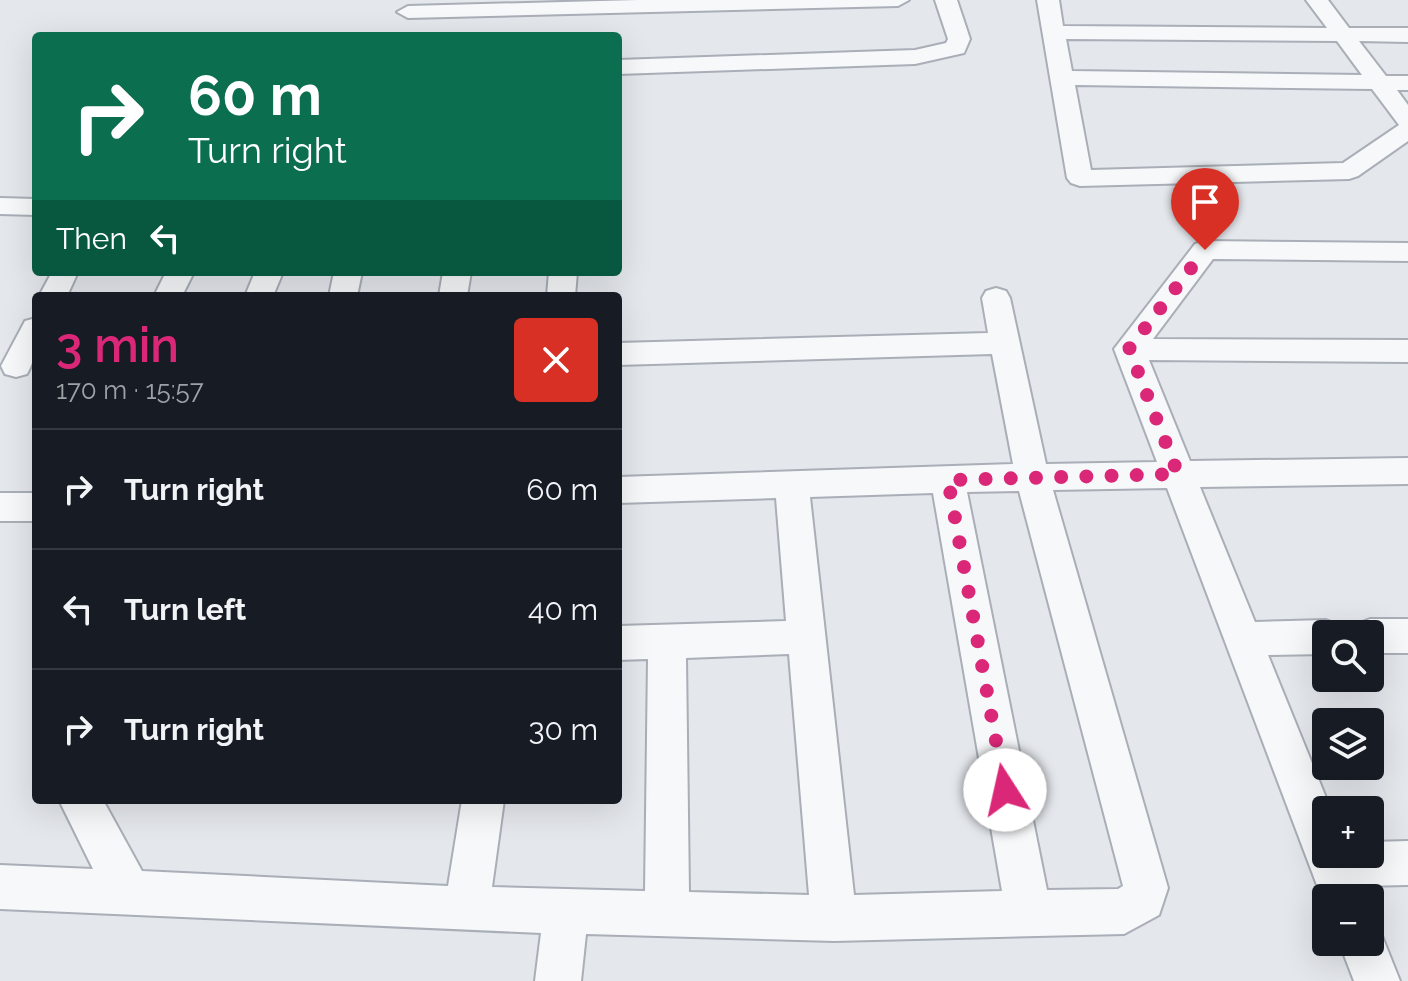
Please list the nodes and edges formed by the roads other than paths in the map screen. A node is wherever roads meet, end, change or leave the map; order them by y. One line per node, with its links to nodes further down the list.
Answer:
1 (898, 0): 5 (street)
2 (946, 0): 10 (street)
3 (1048, 0): 7 (street)
4 (1317, 0): 9 (street)
5 (408, 6): 6 (street)
6 (405, 32)
7 (1054, 32): 9 (street); 11 (street)
8 (1408, 35): 9 (street)
9 (1344, 36): 12 (street)
10 (622, 67)
11 (1062, 78): 12 (street); 15 (street)
12 (1379, 83): 13 (street); 14 (street)
13 (1408, 83)
14 (1408, 121)
15 (1408, 130)
16 (0, 206): 17 (street)
17 (32, 207)
18 (1408, 252): 22 (street)
19 (996, 298): 21 (street)
20 (32, 336): 25 (street)
21 (1006, 343): 24 (street); 28 (street)
22 (1129, 349): 23 (street); 27 (street)
23 (1408, 351)
24 (622, 354)
25 (17, 366)
26 (1408, 471): 27 (street)
27 (1178, 474): 28 (street); 38 (street)
28 (1032, 477): 29 (street); 51 (street)
29 (948, 480): 30 (street); 51 (street)
30 (792, 485): 31 (street); 36 (street)
31 (622, 490)
32 (0, 507): 33 (street)
33 (32, 507)
34 (1384, 636): 35 (street)
35 (1408, 636)
36 (807, 637): 40 (street); 52 (street)
37 (1312, 637): 38 (street)
38 (1243, 639): 43 (street)
39 (622, 643): 40 (street)
40 (667, 643): 50 (street)
41 (82, 804): 47 (street)
42 (482, 804): 48 (street)
43 (1312, 816)
44 (1408, 863): 45 (street)
45 (1384, 864)
46 (0, 887): 47 (street)
47 (129, 893): 48 (street)
48 (467, 909): 49 (street)
49 (566, 911): 50 (street); 54 (street)
50 (667, 914): 52 (street)
51 (1029, 914): 52 (street)
52 (834, 918)
53 (1367, 956): 55 (street)
54 (558, 981)
55 (1377, 981)

